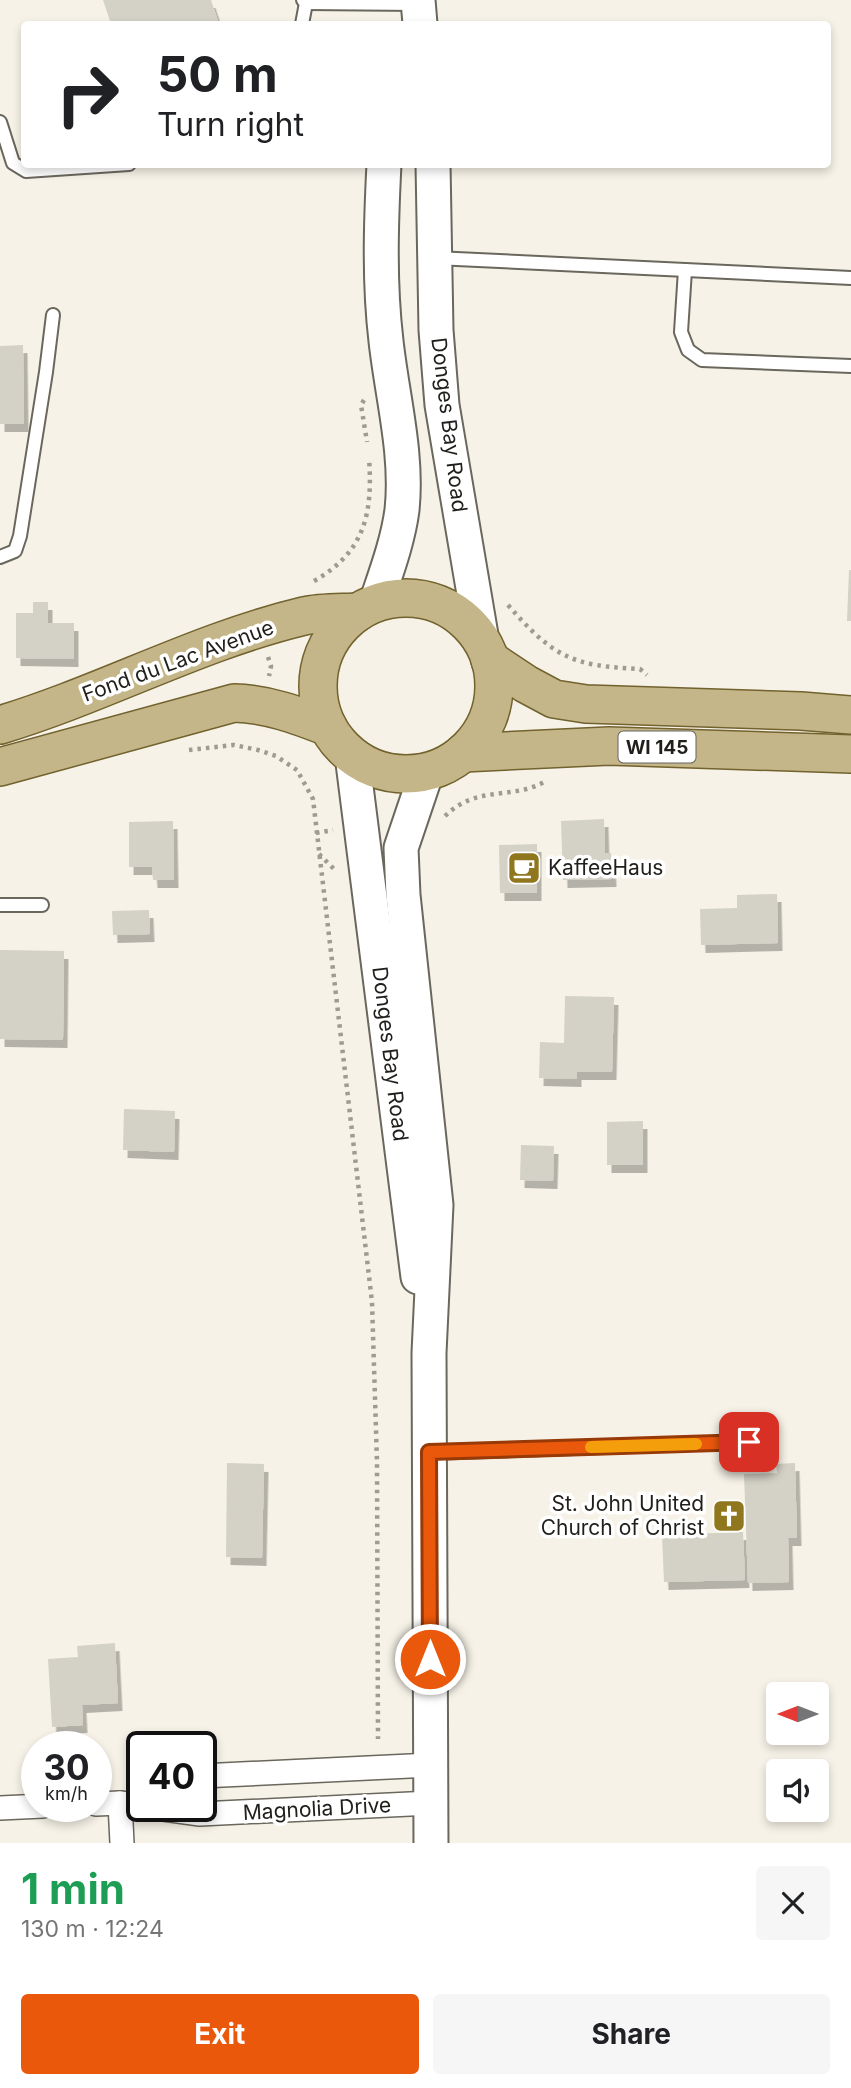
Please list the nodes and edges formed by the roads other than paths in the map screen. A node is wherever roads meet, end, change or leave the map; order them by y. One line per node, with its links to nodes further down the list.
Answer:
1 (305, 2): 2 (lane); 3 (lane)
2 (417, 13)
3 (302, 21)
4 (0, 122): 5 (lane)
5 (21, 168)
6 (21, 168): 7 (lane)
7 (70, 168)
8 (384, 168): 16 (street)
9 (433, 168): 10 (street, Donges Bay Road)
10 (435, 258): 11 (lane); 17 (street, Donges Bay Road)
11 (685, 270): 12 (lane); 14 (lane)
12 (851, 278)
13 (52, 314): 15 (lane)
14 (851, 366)
15 (0, 557)
16 (367, 607): 17 (main road, WI 145); 19 (main road, Fond du Lac Avenue / WI 145); 20 (main road)
17 (486, 650): 18 (main road, WI 145); 21 (main road)
18 (851, 715)
19 (0, 725)
20 (328, 727): 23 (main road, WI 145); 24 (main road, WI 145)
21 (463, 752): 22 (main road, WI 145); 25 (main road, WI 145)
22 (851, 754)
23 (352, 755): 25 (main road, WI 145); 28 (street, Donges Bay Road)
24 (0, 767)
25 (427, 771): 28 (street, Donges Bay Road)
26 (0, 905): 27 (lane)
27 (41, 905)
28 (429, 1353): 30 (street, Donges Bay Road)
29 (749, 1442): 30 (lane)
30 (429, 1452): 31 (street, Donges Bay Road)
31 (431, 1765): 32 (street, Magnolia Drive); 36 (street, Donges Bay Road)
32 (217, 1775)
33 (126, 1800): 35 (street, Magnolia Drive)
34 (112, 1803): 35 (street, Magnolia Drive)
35 (120, 1803): 36 (street, Magnolia Drive); 39 (street)
36 (431, 1803): 40 (street, Donges Bay Road)
37 (21, 1807): 38 (street)
38 (0, 1808)
39 (122, 1843)
40 (431, 1843)

